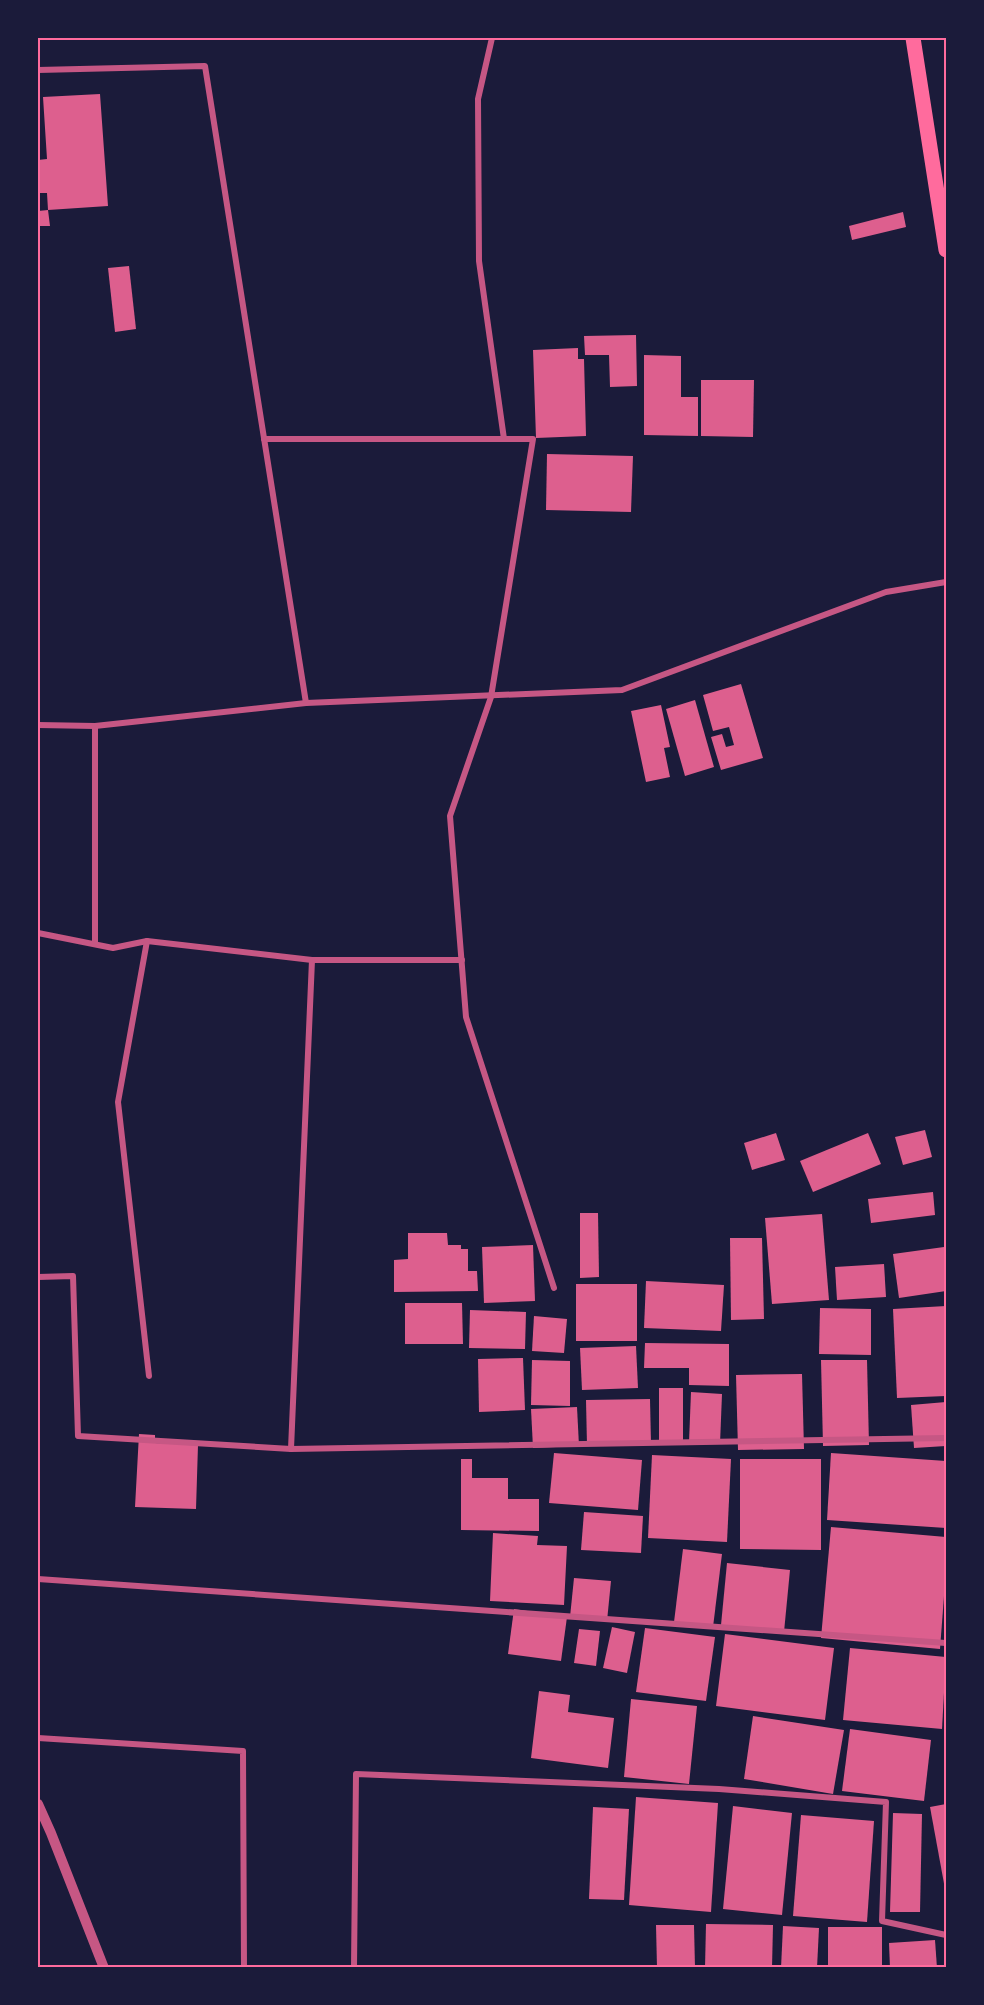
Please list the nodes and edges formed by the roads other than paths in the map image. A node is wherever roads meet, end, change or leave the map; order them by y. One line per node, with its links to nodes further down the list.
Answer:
1 (492, 38): 6 (street)
2 (913, 38): 4 (main road)
3 (38, 70): 5 (street)
4 (946, 250)
5 (264, 439): 6 (street); 9 (street)
6 (504, 439): 8 (street)
7 (946, 582): 8 (street)
8 (491, 697): 9 (street); 16 (street)
9 (306, 703): 11 (street)
10 (38, 725): 11 (street)
11 (95, 726): 14 (street)
12 (38, 933): 14 (street)
13 (147, 941): 14 (street); 15 (street); 19 (street)
14 (96, 943)
15 (312, 960): 16 (street); 21 (street)
16 (462, 960): 18 (street)
17 (38, 1277): 21 (street)
18 (554, 1288)
19 (149, 1376)
20 (946, 1438): 21 (street)
21 (291, 1449)
22 (38, 1579): 23 (street)
23 (946, 1643)
24 (38, 1738): 28 (street)
25 (38, 1805): 27 (street)
26 (946, 1935): 29 (street)
27 (104, 1968)
28 (244, 1968)
29 (354, 1968)

